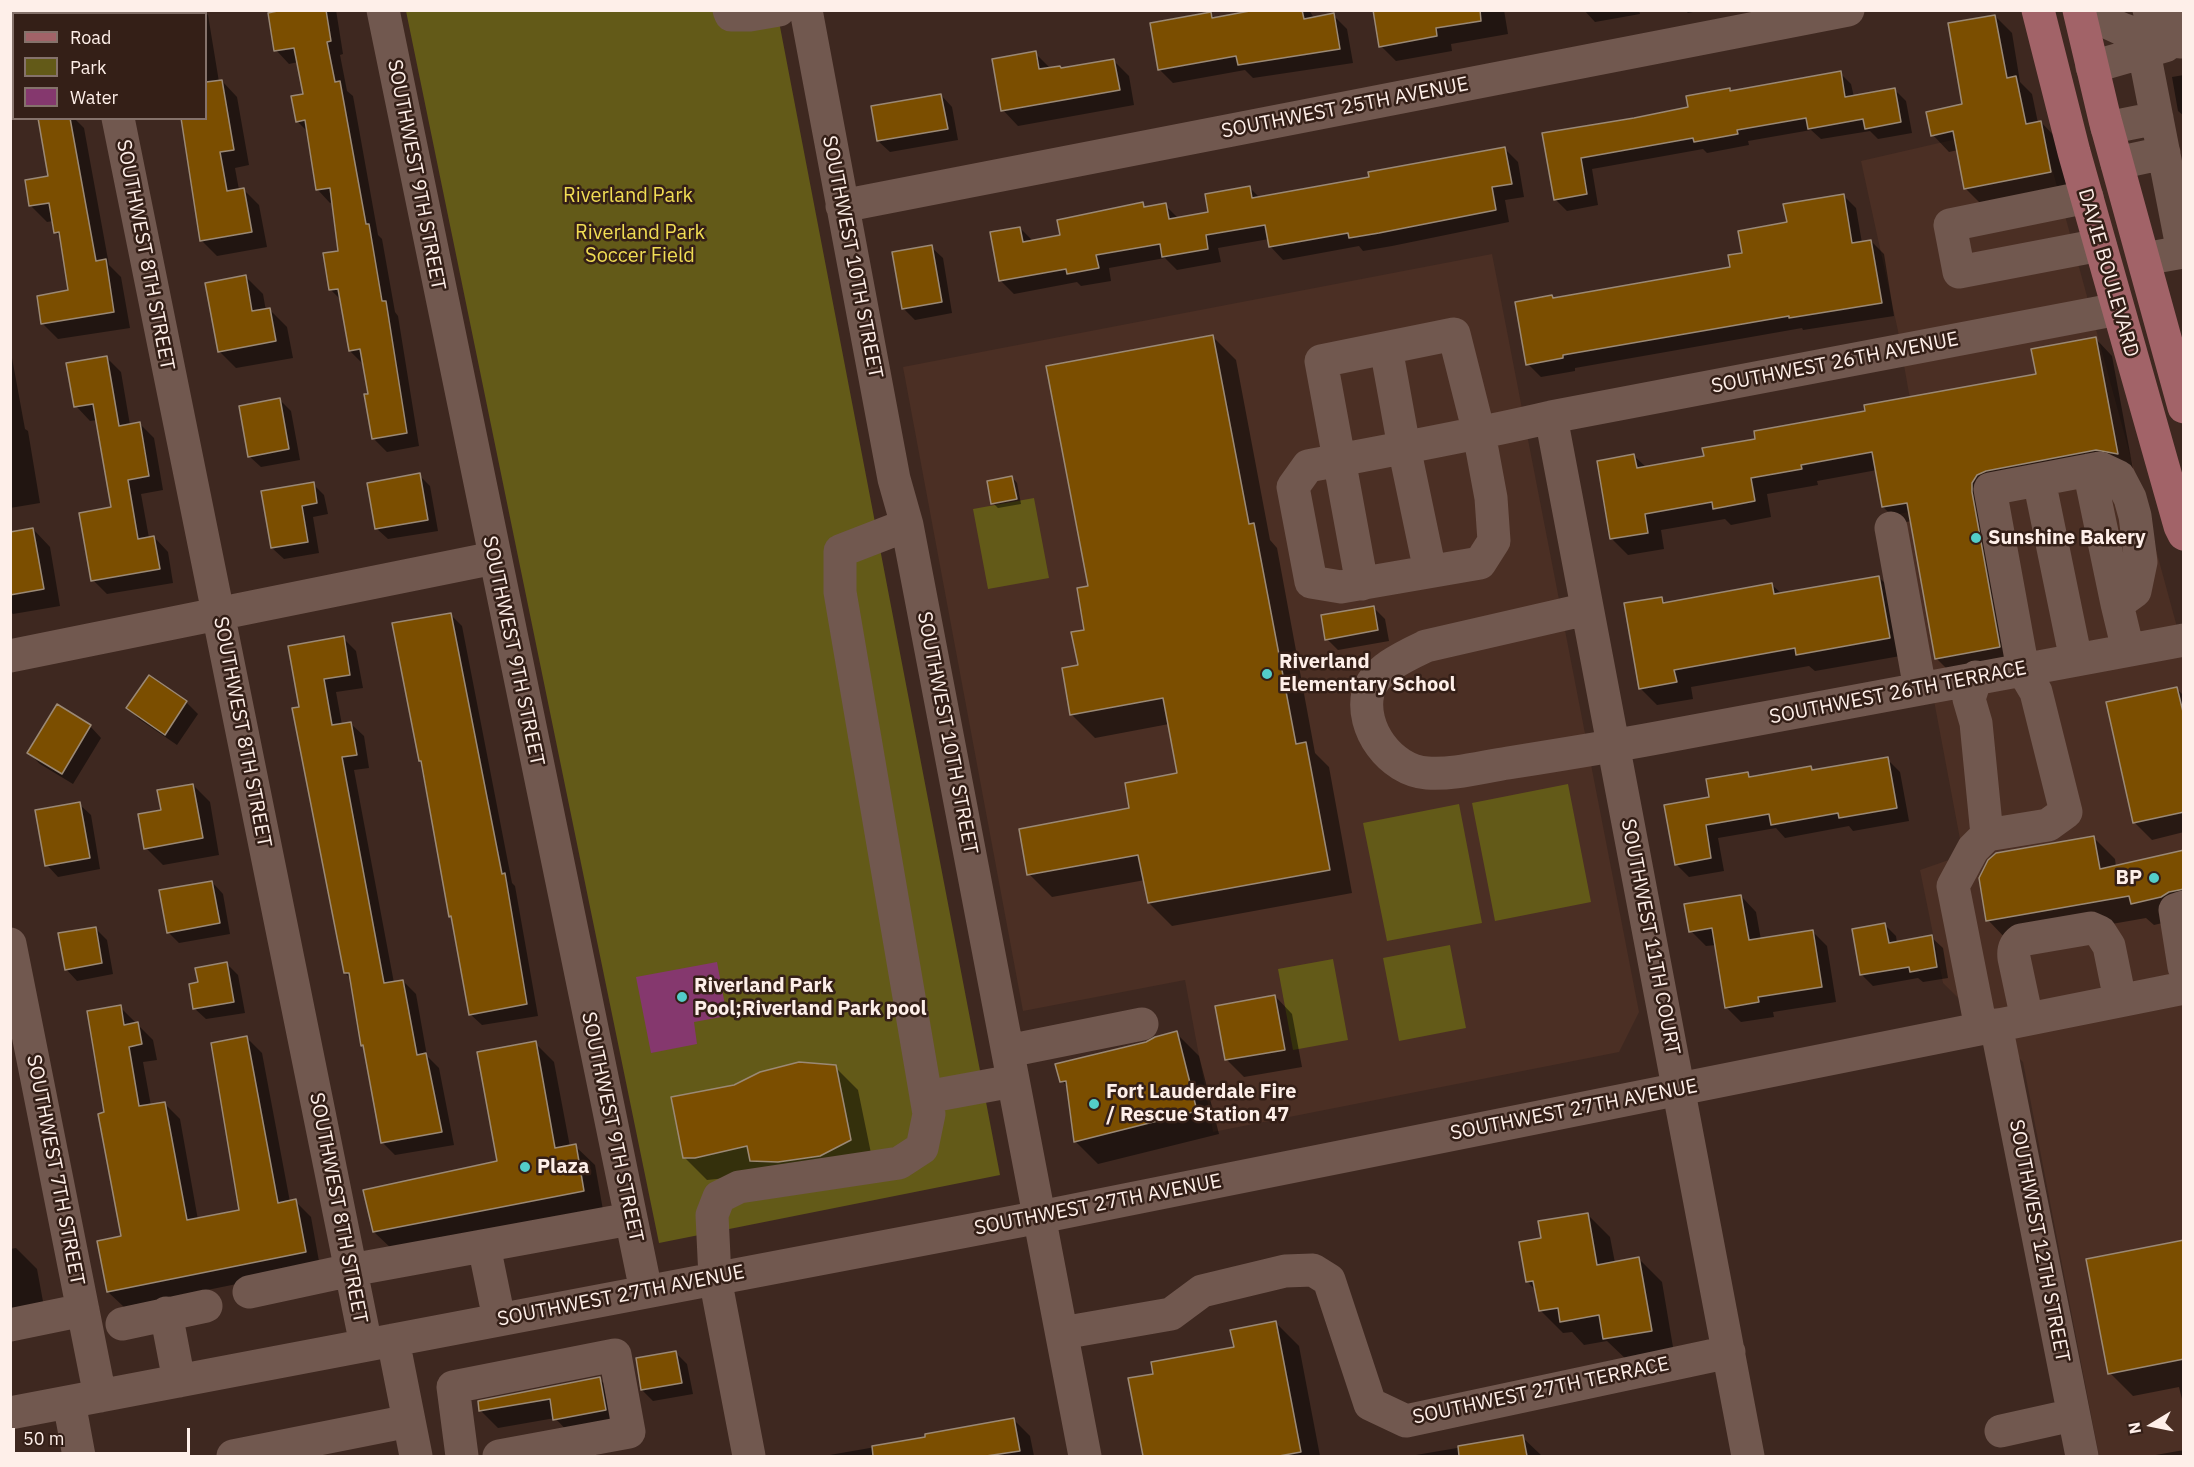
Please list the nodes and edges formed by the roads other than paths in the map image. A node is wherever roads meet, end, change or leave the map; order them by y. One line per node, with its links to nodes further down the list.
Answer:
1 (383, 10): 38 (street, SOUTHWEST 9TH STREET)
2 (729, 10): 3 (street)
3 (779, 10)
4 (806, 10): 21 (street, SOUTHWEST 10TH STREET)
5 (1848, 10): 21 (street, SOUTHWEST 25TH AVENUE)
6 (2038, 10): 19 (main road, DAVIE BOULEVARD)
7 (2052, 10): 16 (main road)
8 (2079, 10): 13 (main road, DAVIE BOULEVARD)
9 (2090, 10): 11 (street)
10 (2149, 10): 11 (street)
11 (2182, 34): 12 (street)
12 (2144, 52): 13 (street); 14 (street)
13 (2092, 67): 16 (main road, DAVIE BOULEVARD)
14 (2157, 118): 16 (street); 17 (street)
15 (118, 120): 43 (street, SOUTHWEST 8TH STREET)
16 (2106, 124): 18 (main road, DAVIE BOULEVARD)
17 (2164, 153): 18 (street); 20 (street)
18 (2117, 163): 22 (main road, DAVIE BOULEVARD)
19 (2087, 197): 23 (main road, DAVIE BOULEVARD); 23 (street)
20 (2173, 199): 22 (street); 24 (street)
21 (842, 206): 36 (street, SOUTHWEST 10TH STREET)
22 (2130, 208): 24 (main road, DAVIE BOULEVARD)
23 (2100, 245): 25 (main road, DAVIE BOULEVARD)
24 (2144, 260): 27 (main road, DAVIE BOULEVARD)
25 (2118, 309): 28 (street, SOUTHWEST 26TH AVENUE); 35 (main road, DAVIE BOULEVARD)
26 (1386, 348): 29 (street); 30 (street); 31 (street)
27 (2182, 398)
28 (1551, 417): 29 (street, SOUTHWEST 26TH AVENUE); 42 (street, SOUTHWEST 11TH COURT)
29 (1479, 433): 30 (street, SOUTHWEST 26TH AVENUE); 39 (street)
30 (1404, 447): 31 (street, SOUTHWEST 26TH AVENUE); 39 (street)
31 (1339, 460): 40 (street); 40 (street, SOUTHWEST 26TH AVENUE)
32 (2089, 470): 33 (street); 34 (street); 41 (street)
33 (2039, 480): 47 (street); 48 (street)
34 (2135, 516): 35 (street); 41 (street)
35 (2179, 521)
36 (907, 525): 62 (street, SOUTHWEST 10TH STREET); 64 (street)
37 (1891, 528): 50 (street)
38 (494, 558): 43 (street); 66 (street, SOUTHWEST 9TH STREET)
39 (1430, 571): 40 (street)
40 (1362, 584)
41 (2117, 604): 45 (street)
42 (1587, 609): 51 (street, SOUTHWEST 11TH COURT); 51 (street, SOUTHWEST 26TH TERRACE)
43 (218, 615): 46 (street); 68 (street, SOUTHWEST 8TH STREET)
44 (2184, 640): 45 (street, SOUTHWEST 26TH TERRACE)
45 (2128, 650): 47 (street, SOUTHWEST 26TH TERRACE)
46 (10, 656)
47 (2076, 660): 48 (street, SOUTHWEST 26TH TERRACE)
48 (2023, 670): 49 (street, SOUTHWEST 26TH TERRACE); 52 (street)
49 (1976, 677): 50 (street, SOUTHWEST 26TH TERRACE); 52 (street)
50 (1920, 689): 51 (street, SOUTHWEST 26TH TERRACE)
51 (1613, 747): 63 (street, SOUTHWEST 11TH COURT)
52 (1987, 836): 56 (street)
53 (2184, 907): 57 (street)
54 (10, 944): 73 (street, SOUTHWEST 7TH STREET)
55 (2014, 958): 56 (street); 59 (street); 61 (street)
56 (1969, 966): 61 (street)
57 (2184, 967)
58 (2184, 987): 59 (street, SOUTHWEST 27TH AVENUE)
59 (2120, 1000): 61 (street, SOUTHWEST 27TH AVENUE)
60 (1142, 1024): 62 (street)
61 (2002, 1024): 63 (street, SOUTHWEST 27TH AVENUE); 84 (street, SOUTHWEST 12TH STREET)
62 (1010, 1066): 64 (street); 65 (street, SOUTHWEST 10TH STREET)
63 (1679, 1089): 65 (street, SOUTHWEST 27TH AVENUE); 80 (street, SOUTHWEST 11TH COURT)
64 (926, 1097): 69 (street)
65 (1040, 1217): 69 (street, SOUTHWEST 27TH AVENUE); 78 (street, SOUTHWEST 10TH STREET)
66 (630, 1219): 67 (street); 70 (street, SOUTHWEST 9TH STREET)
67 (484, 1246): 68 (street); 75 (street)
68 (351, 1270): 71 (street); 79 (street, SOUTHWEST 8TH STREET)
69 (715, 1278): 70 (street, SOUTHWEST 27TH AVENUE); 93 (street)
70 (646, 1291): 75 (street, SOUTHWEST 27TH AVENUE)
71 (249, 1292)
72 (206, 1306): 74 (street)
73 (83, 1310): 77 (street); 82 (street, SOUTHWEST 7TH STREET)
74 (166, 1313): 76 (street); 81 (street)
75 (499, 1319): 79 (street, SOUTHWEST 27TH AVENUE)
76 (122, 1324)
77 (10, 1325)
78 (1062, 1333): 80 (street, SOUTHWEST 27TH TERRACE); 94 (street, SOUTHWEST 10TH STREET)
79 (379, 1342): 81 (street, SOUTHWEST 27TH AVENUE); 85 (street, SOUTHWEST 8TH STREET)
80 (1729, 1352): 95 (street, SOUTHWEST 11TH COURT)
81 (179, 1381): 82 (street, SOUTHWEST 27TH AVENUE)
82 (84, 1399): 83 (street, SOUTHWEST 27TH AVENUE); 88 (street, SOUTHWEST 7TH STREET)
83 (10, 1413)
84 (2073, 1415): 86 (street); 96 (street, SOUTHWEST 12TH STREET)
85 (409, 1421): 87 (street); 90 (street, SOUTHWEST 8TH STREET)
86 (2001, 1431)
87 (337, 1446): 89 (street)
88 (79, 1456)
89 (233, 1456)
90 (416, 1456)
91 (462, 1456): 92 (street)
92 (499, 1456)
93 (749, 1456)
94 (1085, 1456)
95 (1748, 1456)
96 (2082, 1456)

